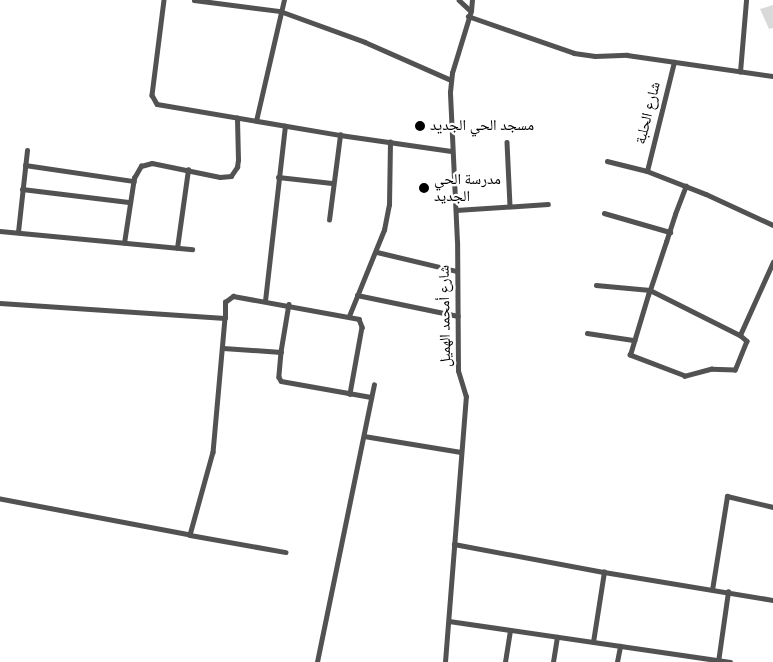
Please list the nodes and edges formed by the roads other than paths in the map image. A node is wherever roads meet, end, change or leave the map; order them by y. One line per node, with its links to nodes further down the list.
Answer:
1 (164, 0): 13 (street)
2 (194, 0): 7 (street)
3 (284, 0): 7 (street)
4 (459, 0): 8 (street)
5 (472, 0): 8 (street, شارع أمحمد الهميل)
6 (746, 0): 10 (street)
7 (280, 11): 12 (street); 14 (street)
8 (470, 14): 9 (street); 12 (street, شارع أمحمد الهميل)
9 (674, 62): 10 (street); 24 (street, شارع الحلبة)
10 (740, 72): 11 (street)
11 (773, 76)
12 (451, 80): 20 (street, شارع أمحمد الهميل)
13 (238, 118): 14 (street); 23 (street)
14 (256, 122): 15 (street)
15 (284, 126): 16 (street); 25 (street)
16 (340, 135): 17 (street); 27 (street)
17 (390, 142): 20 (street); 43 (street)
18 (507, 142): 32 (street)
19 (27, 150): 22 (street)
20 (451, 151): 33 (street, شارع أمحمد الهميل)
21 (606, 161): 24 (street)
22 (25, 165): 26 (street); 29 (street)
23 (188, 170): 26 (street); 41 (street)
24 (647, 170): 28 (street)
25 (278, 176): 27 (street); 49 (street)
26 (134, 181): 30 (street)
27 (332, 183): 35 (street)
28 (686, 186): 36 (street); 39 (street)
29 (22, 189): 30 (street); 38 (street)
30 (130, 202): 40 (street)
31 (548, 204): 32 (street)
32 (510, 205): 33 (street)
33 (456, 210): 45 (street, شارع أمحمد الهميل)
34 (604, 213): 39 (street)
35 (329, 220)
36 (773, 225)
37 (0, 231): 38 (street)
38 (18, 232): 40 (street)
39 (670, 232): 47 (street)
40 (124, 243): 41 (street)
41 (177, 248): 42 (street)
42 (192, 249)
43 (377, 252): 45 (street); 48 (street)
44 (773, 262): 56 (street)
45 (457, 271): 53 (street, شارع أمحمد الهميل)
46 (596, 285): 47 (street)
47 (650, 290): 56 (street); 57 (street)
48 (357, 295): 52 (street); 53 (street)
49 (265, 301): 51 (street); 54 (street)
50 (0, 303): 54 (street)
51 (289, 304): 52 (street); 59 (street)
52 (349, 316): 61 (street)
53 (458, 316): 64 (street, شارع أمحمد الهميل)
54 (224, 318): 58 (street)
55 (587, 333): 57 (street)
56 (740, 334): 57 (street)
57 (634, 340)
58 (223, 348): 59 (street); 67 (street)
59 (281, 352): 61 (street)
60 (374, 385): 62 (street)
61 (350, 394): 62 (street)
62 (372, 398): 63 (street)
63 (364, 436): 64 (street); 80 (street)
64 (461, 452): 68 (street, شارع أمحمد الهميل)
65 (0, 499): 67 (street)
66 (773, 507): 71 (street)
67 (190, 535): 69 (street)
68 (454, 544): 70 (street); 74 (street, شارع أمحمد الهميل)
69 (285, 552)
70 (604, 572): 71 (street); 77 (street)
71 (712, 590): 72 (street)
72 (728, 592): 73 (street); 79 (street)
73 (773, 600)
74 (449, 621): 75 (street); 81 (street, شارع أمحمد الهميل)
75 (510, 630): 76 (street); 82 (street)
76 (557, 637): 77 (street); 83 (street)
77 (593, 642): 78 (street)
78 (620, 646): 79 (street); 84 (street)
79 (718, 661): 85 (street)
80 (318, 662)
81 (445, 662)
82 (505, 662)
83 (554, 662)
84 (617, 662)
85 (730, 662)

